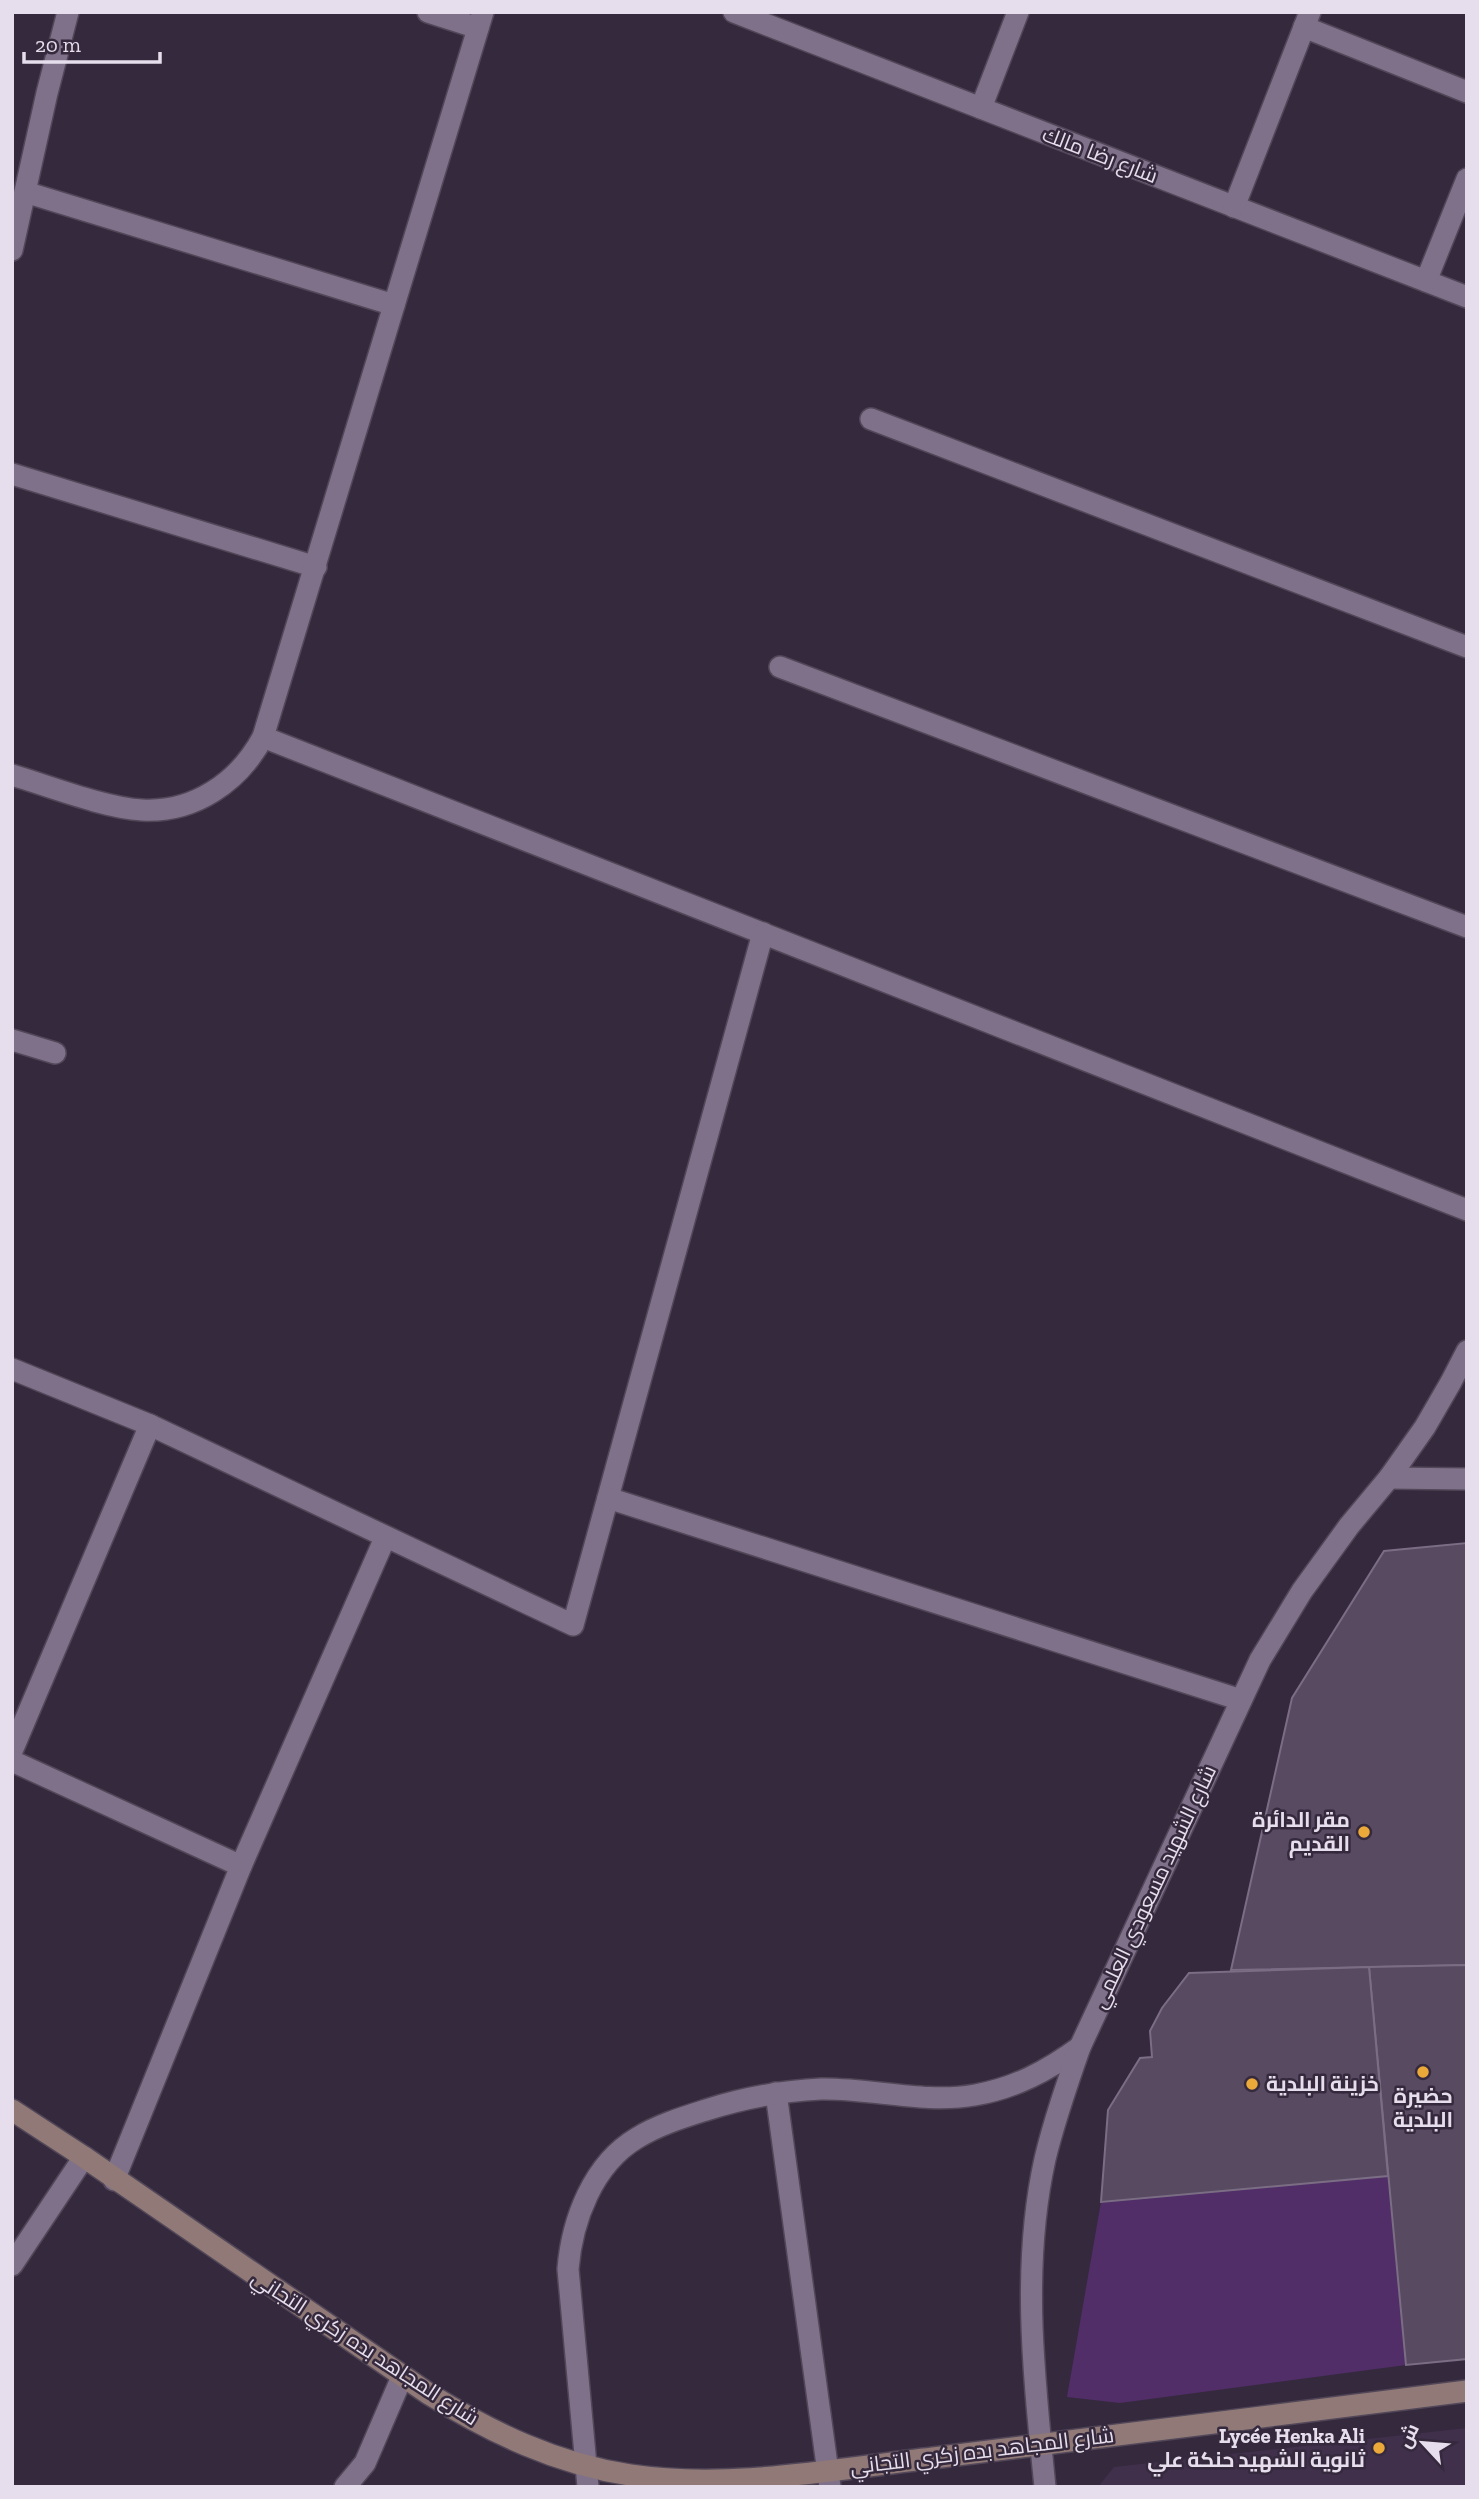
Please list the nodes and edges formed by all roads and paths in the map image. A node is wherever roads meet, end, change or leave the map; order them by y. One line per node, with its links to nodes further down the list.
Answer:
1 (68, 12): 10 (street)
2 (428, 12): 5 (street)
3 (734, 12): 8 (street, شارع رضا مالك)
4 (1018, 12): 8 (street)
5 (481, 20): 15 (street)
6 (1307, 20): 7 (street); 11 (street)
7 (1467, 92)
8 (981, 108): 11 (street, شارع رضا مالك)
9 (1467, 179): 13 (street)
10 (25, 192): 12 (street); 15 (street)
11 (1234, 207): 13 (street, شارع رضا مالك)
12 (12, 250)
13 (1426, 281): 14 (street, شارع رضا مالك)
14 (1467, 297)
15 (394, 305): 18 (street)
16 (871, 419): 19 (street)
17 (12, 474): 18 (street)
18 (316, 567): 21 (street)
19 (1467, 647)
20 (780, 667): 23 (street)
21 (263, 737): 22 (street); 24 (street)
22 (12, 775)
23 (1467, 927)
24 (763, 933): 27 (street); 33 (street)
25 (12, 1040): 26 (street)
26 (55, 1052)
27 (1467, 1210)
28 (1467, 1351): 31 (street, شارع الشهيد مسعودي العلمي)
29 (12, 1369): 30 (street)
30 (150, 1425): 34 (street); 36 (street)
31 (1389, 1478): 32 (street); 35 (street, شارع الشهيد مسعودي العلمي)
32 (1467, 1479)
33 (608, 1498): 34 (street); 35 (street)
34 (386, 1538): 38 (street)
35 (1241, 1700): 39 (street, شارع الشهيد مسعودي العلمي)
36 (12, 1751)
37 (12, 1761): 38 (street)
38 (242, 1866): 43 (street)
39 (1080, 2047): 40 (street); 47 (street, شارع الشهيد مسعودي العلمي)
40 (776, 2093): 48 (street); 49 (street)
41 (12, 2110): 42 (street, شارع المجاهد بده زكري التجاني)
42 (84, 2157): 43 (street, شارع المجاهد بده زكري التجاني); 44 (street)
43 (114, 2180): 45 (street, شارع المجاهد بده زكري التجاني)
44 (12, 2265)
45 (401, 2377): 48 (street, شارع المجاهد بده زكري التجاني); 50 (street)
46 (1467, 2391): 47 (street, شارع المجاهد بده زكري التجاني)
47 (1041, 2445): 49 (street, شارع المجاهد بده زكري التجاني); 51 (street, شارع الشهيد مسعودي العلمي)
48 (587, 2477): 49 (street, شارع المجاهد بده زكري التجاني)
49 (829, 2478)
50 (345, 2487)
51 (1045, 2487)

